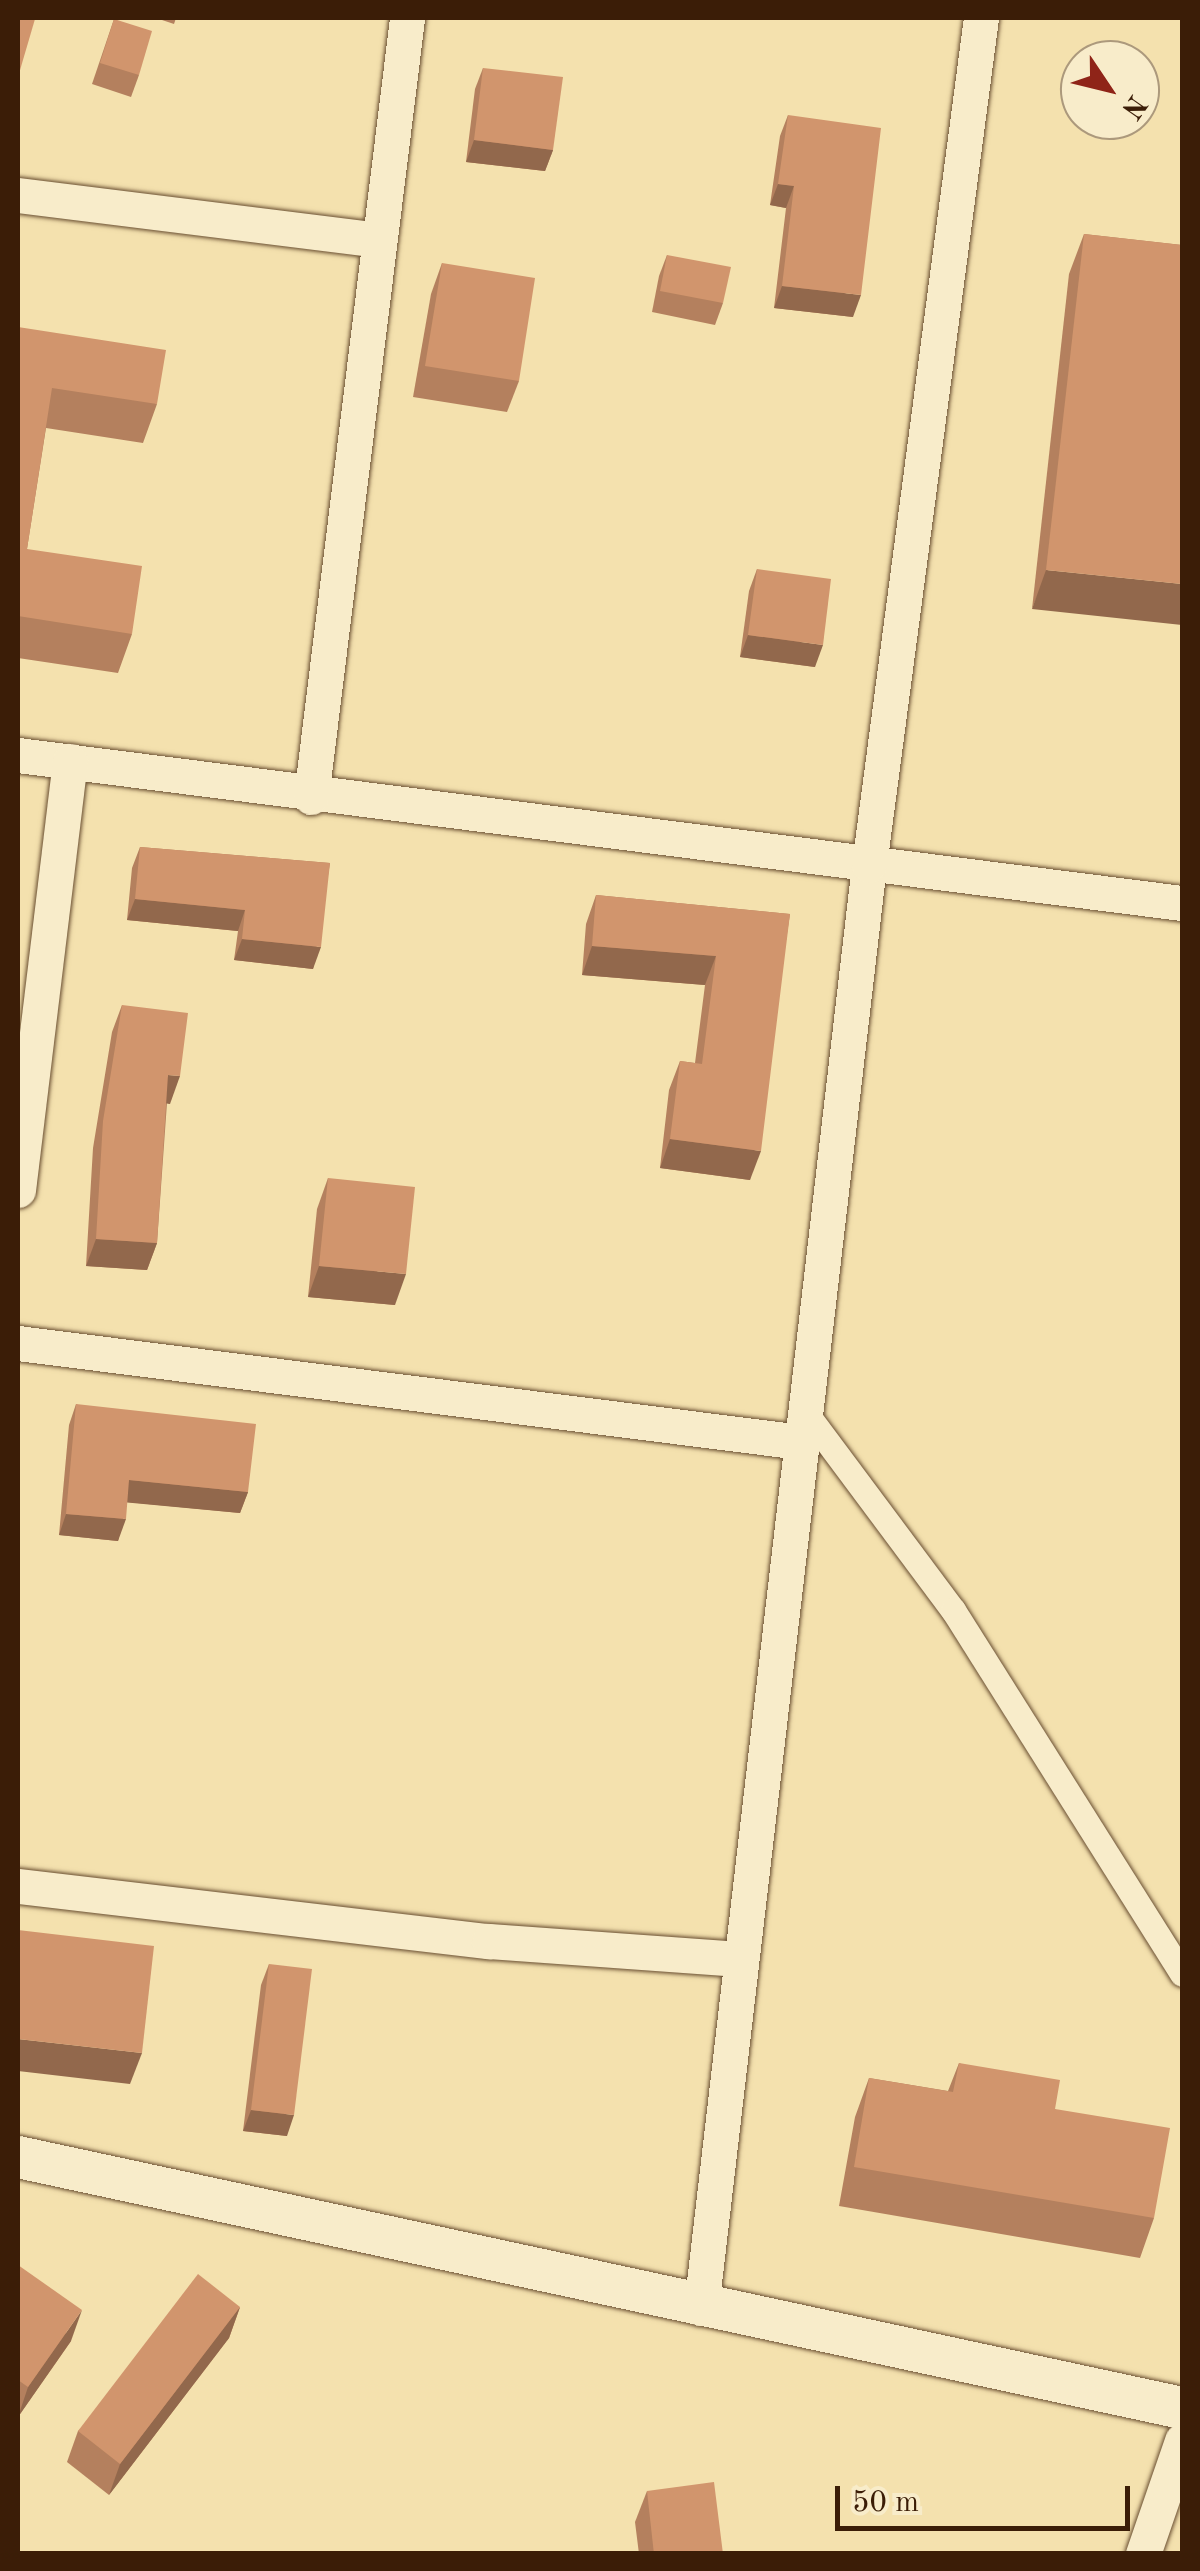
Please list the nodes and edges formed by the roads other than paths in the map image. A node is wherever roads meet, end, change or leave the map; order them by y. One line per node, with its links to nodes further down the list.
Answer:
1 (406, 18): 4 (street)
2 (981, 18): 8 (street)
3 (18, 195): 4 (street)
4 (379, 240): 7 (street)
5 (18, 755): 6 (street)
6 (70, 761): 7 (street); 10 (street)
7 (311, 797): 8 (street)
8 (868, 865): 9 (street); 12 (street)
9 (1182, 903)
10 (18, 1190)
11 (18, 1343): 12 (street)
12 (802, 1426): 14 (street); 15 (street)
13 (18, 1886): 14 (street)
14 (740, 1959): 17 (street)
15 (1182, 1974)
16 (18, 2157): 17 (street)
17 (701, 2308): 18 (street)
18 (1182, 2408)
19 (1182, 2441): 20 (street)
20 (1143, 2554)

